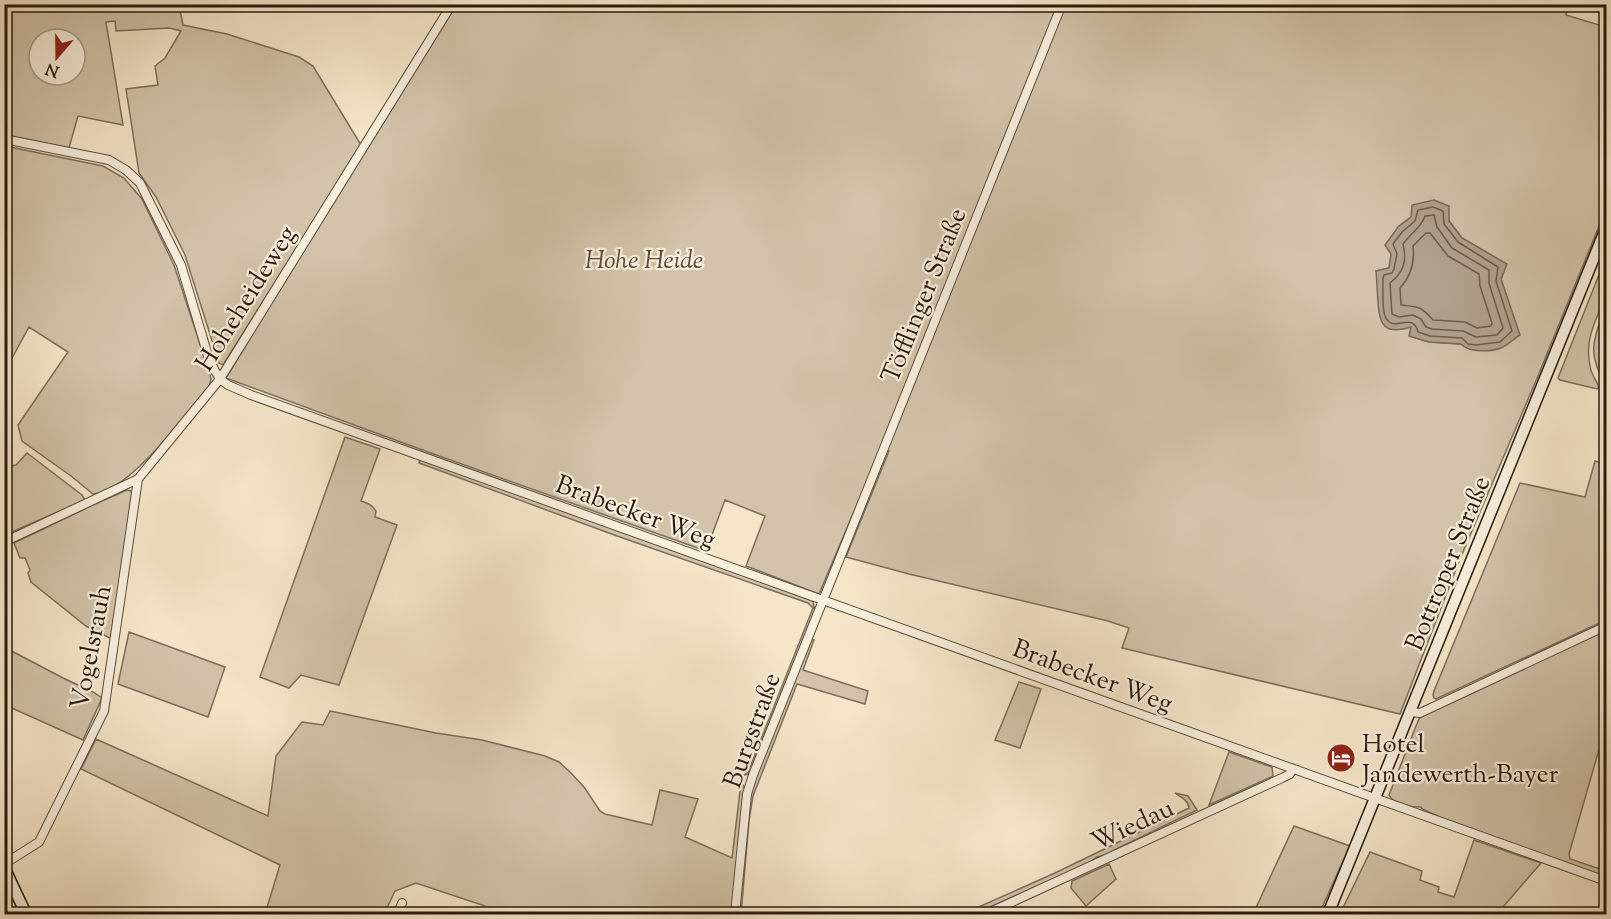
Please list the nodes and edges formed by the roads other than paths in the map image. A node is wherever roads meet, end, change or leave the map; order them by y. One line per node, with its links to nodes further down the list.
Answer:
1 (452, 4): 5 (street, Hoheheideweg)
2 (1062, 4): 8 (street, Töfflinger Straße)
3 (4, 139): 5 (street)
4 (1606, 228): 10 (main road, Bottroper Straße)
5 (220, 379): 6 (street, Hoheheideweg); 8 (street, Brabecker Weg)
6 (138, 479): 7 (street, Hoheheideweg); 13 (street, Vogelsrauh)
7 (4, 542)
8 (824, 601): 11 (street, Brabecker Weg); 19 (street, Burgstraße)
9 (1606, 627): 10 (street)
10 (1411, 712): 12 (main road, Bottroper Straße)
11 (1292, 768): 12 (street, Brabecker Weg); 20 (street, Wiedau)
12 (1377, 798): 14 (street, Brabecker Weg); 21 (main road, Bottroper Straße)
13 (4, 866): 16 (main road)
14 (1606, 881)
15 (402, 903): 18 (street)
16 (25, 912): 17 (street)
17 (10, 915)
18 (398, 915)
19 (735, 915)
20 (986, 915)
21 (1328, 915)

